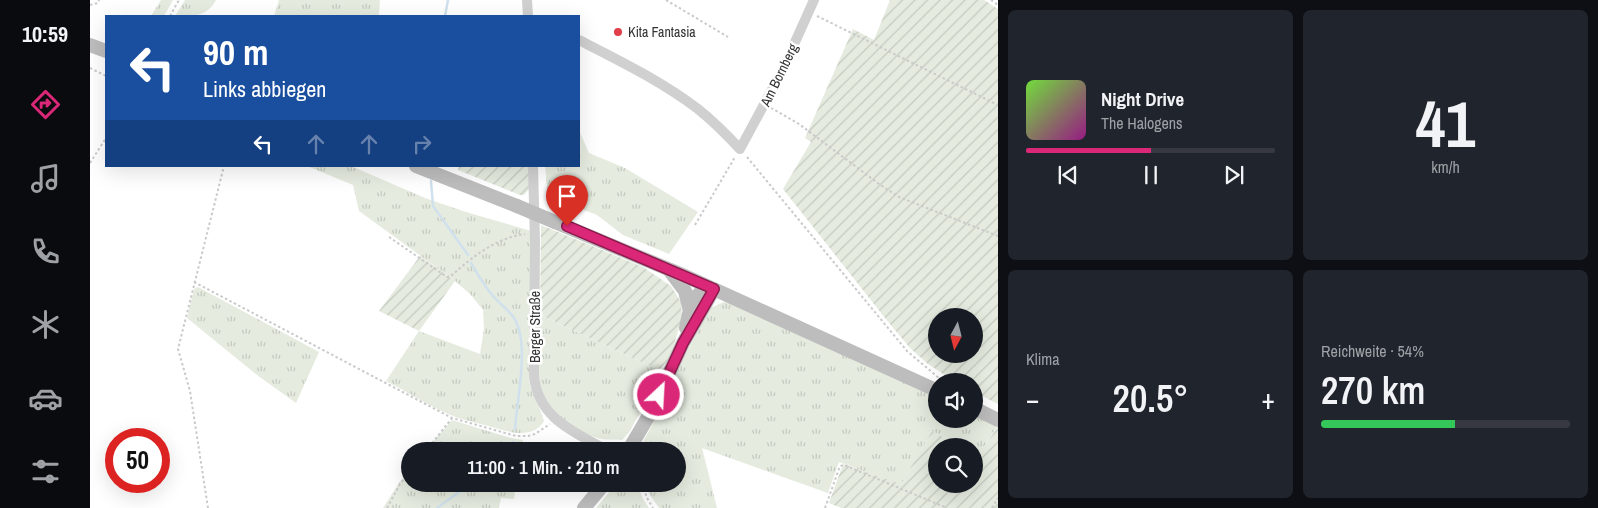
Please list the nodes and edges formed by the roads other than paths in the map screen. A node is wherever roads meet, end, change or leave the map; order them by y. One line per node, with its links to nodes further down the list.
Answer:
1 (527, 0): 3 (street)
2 (814, 0): 4 (street, Am Bornberg)
3 (528, 15)
4 (580, 41)
5 (90, 45): 6 (main road)
6 (105, 51)
7 (418, 167): 9 (main road, bridge)
8 (533, 167): 16 (street, Berger Straße)
9 (668, 268): 10 (main road); 11 (main road)
10 (714, 289): 11 (main road); 12 (main road); 13 (main road)
11 (690, 311): 12 (main road)
12 (683, 343): 17 (main road)
13 (928, 386)
14 (983, 412): 15 (main road)
15 (998, 420)
16 (592, 442)
17 (633, 442)
18 (597, 492): 19 (main road)
19 (584, 508)

